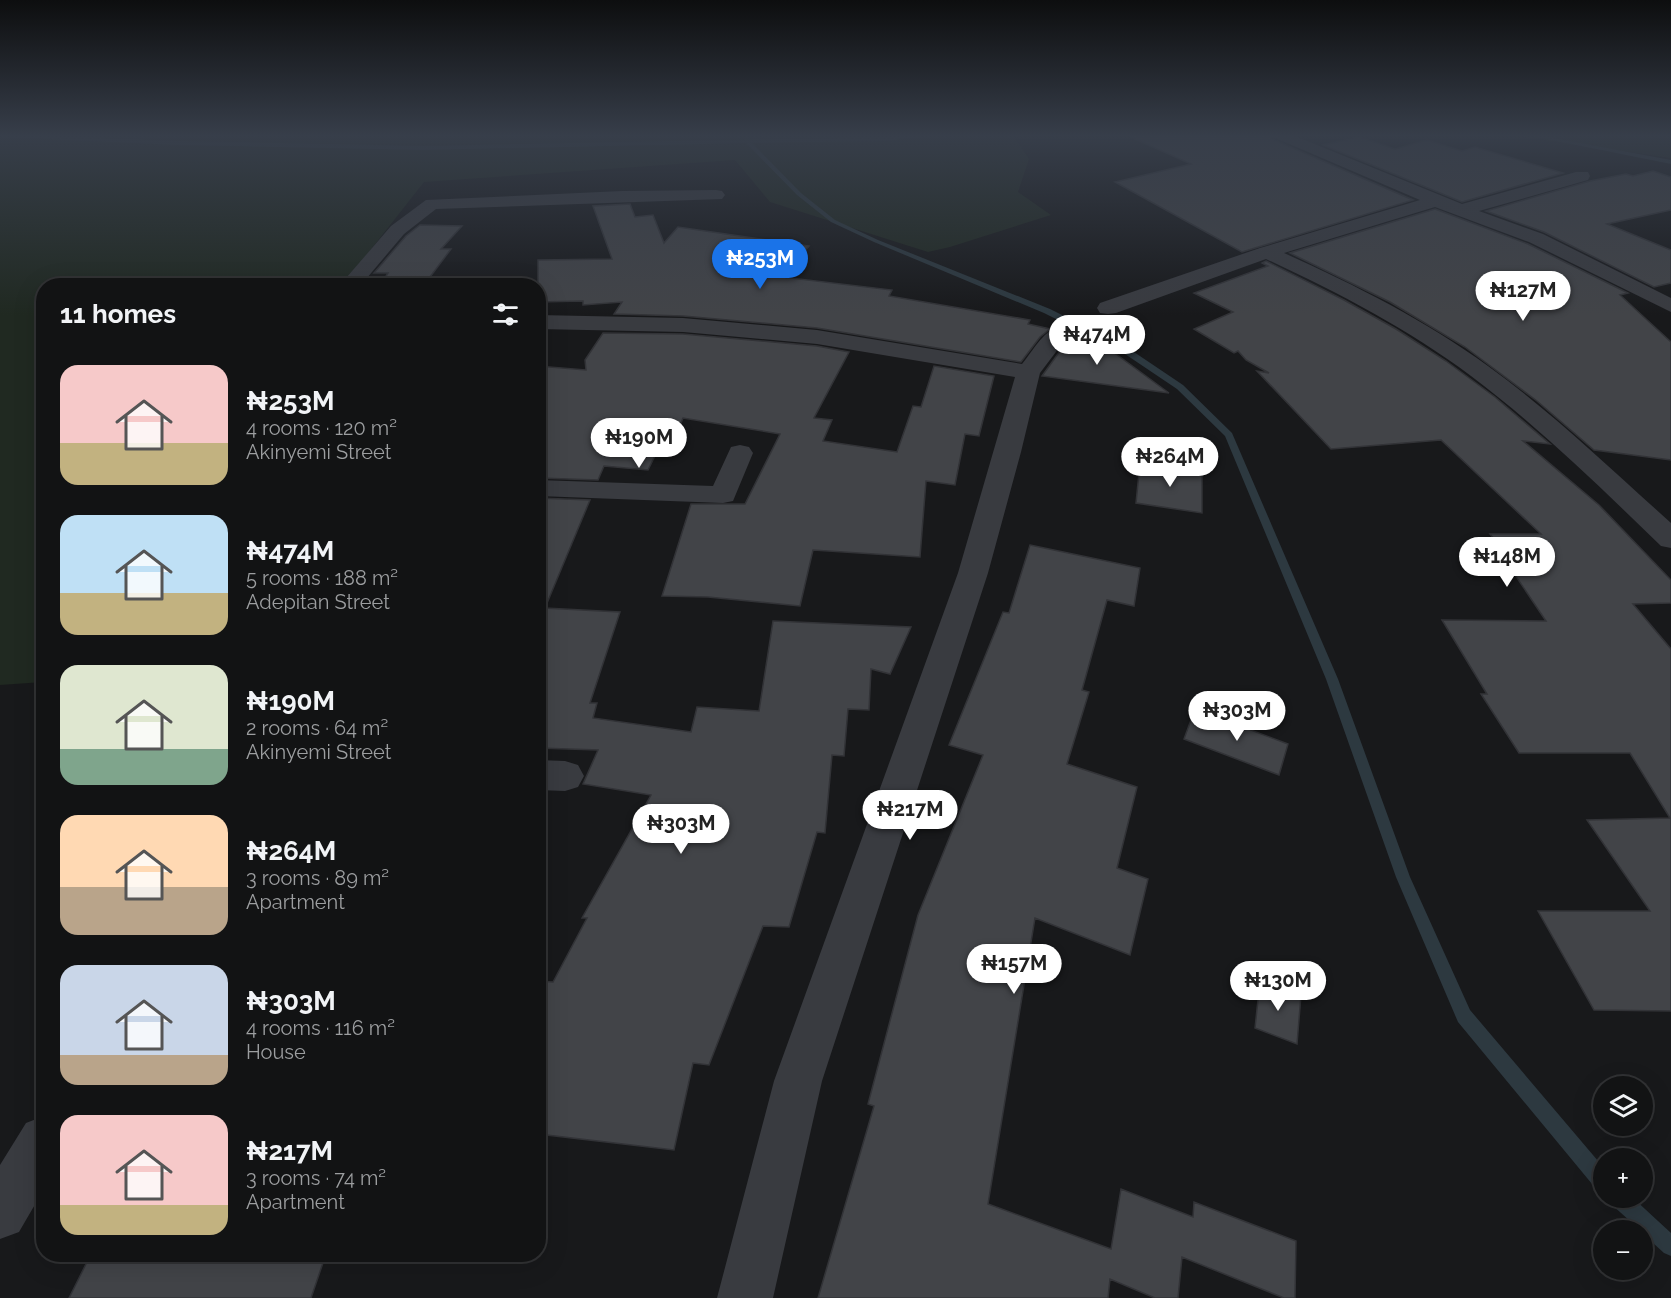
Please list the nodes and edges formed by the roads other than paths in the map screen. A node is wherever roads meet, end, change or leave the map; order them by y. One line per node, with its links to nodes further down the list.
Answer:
1 (716, 195): 7 (street)
2 (1421, 195): 4 (street)
3 (1516, 195): 5 (street)
4 (1436, 201): 5 (street); 6 (street)
5 (1462, 210): 8 (street)
6 (1267, 252): 9 (street); 15 (street)
7 (356, 278)
8 (1671, 306)
9 (1108, 308)
10 (546, 324): 12 (street)
11 (1060, 332): 12 (street)
12 (1028, 372): 18 (street)
13 (740, 453): 14 (street)
14 (546, 488)
15 (1671, 539)
16 (36, 1154): 17 (street)
17 (0, 1213)
18 (745, 1298)

